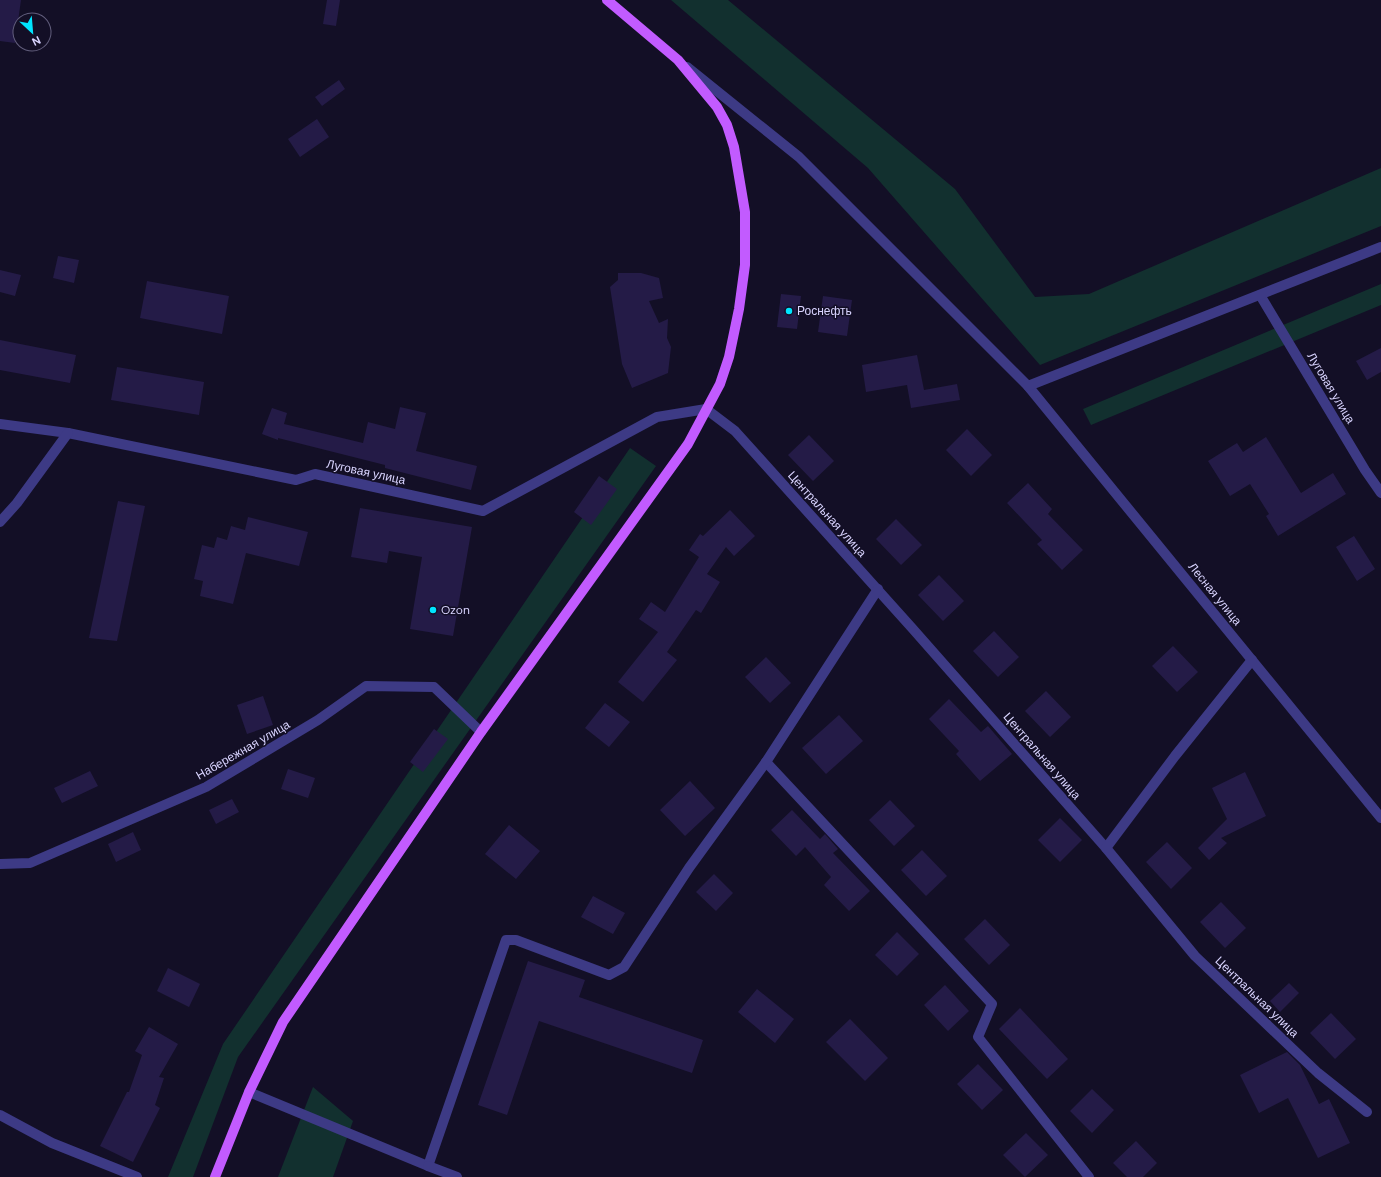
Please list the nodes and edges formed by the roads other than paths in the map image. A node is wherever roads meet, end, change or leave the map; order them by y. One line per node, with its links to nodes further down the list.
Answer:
1 (607, 0): 2 (main road)
2 (678, 60): 5 (street, Лесная улица); 6 (main road)
3 (1381, 247): 4 (street)
4 (1260, 295): 5 (street); 9 (street, Луговая улица)
5 (1028, 386): 12 (street, Лесная улица)
6 (706, 409): 8 (street, Луговая улица); 11 (street, Центральная улица); 13 (main road)
7 (0, 424): 8 (street, Луговая улица)
8 (68, 433): 10 (street)
9 (1381, 493)
10 (0, 522)
11 (878, 589): 14 (street); 16 (street, Центральная улица)
12 (1252, 660): 15 (street, Лесная улица); 16 (street)
13 (480, 732): 17 (street, Набережная улица); 18 (main road)
14 (766, 762): 21 (street); 25 (street)
15 (1381, 818)
16 (1106, 848): 19 (street, Центральная улица)
17 (0, 864)
18 (249, 1092): 21 (street); 23 (main road)
19 (1367, 1112)
20 (0, 1114): 22 (street)
21 (428, 1166): 24 (street)
22 (137, 1177)
23 (214, 1177)
24 (457, 1177)
25 (1089, 1177)

